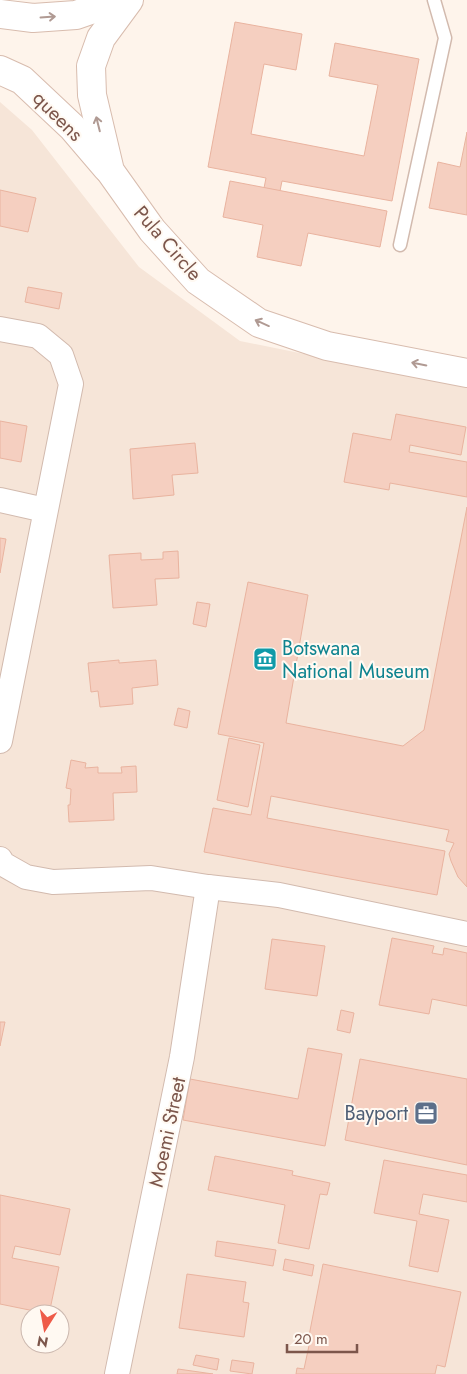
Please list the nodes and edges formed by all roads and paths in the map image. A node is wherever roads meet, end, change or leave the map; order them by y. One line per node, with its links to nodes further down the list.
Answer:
1 (118, 0): 4 (main road, one-way to 1)
2 (129, 0): 6 (main road, Pula Circle, one-way to 2)
3 (434, 0): 7 (lane)
4 (0, 14)
5 (0, 70): 6 (main road, queens)
6 (110, 171): 9 (main road, Pula Circle, one-way to 6)
7 (400, 245)
8 (0, 329): 11 (street)
9 (467, 373)
10 (0, 500): 11 (street)
11 (45, 510): 12 (street)
12 (1, 732)
13 (0, 859): 14 (street)
14 (208, 887): 15 (street); 16 (street, Moemi Street)
15 (467, 934)
16 (117, 1374)

